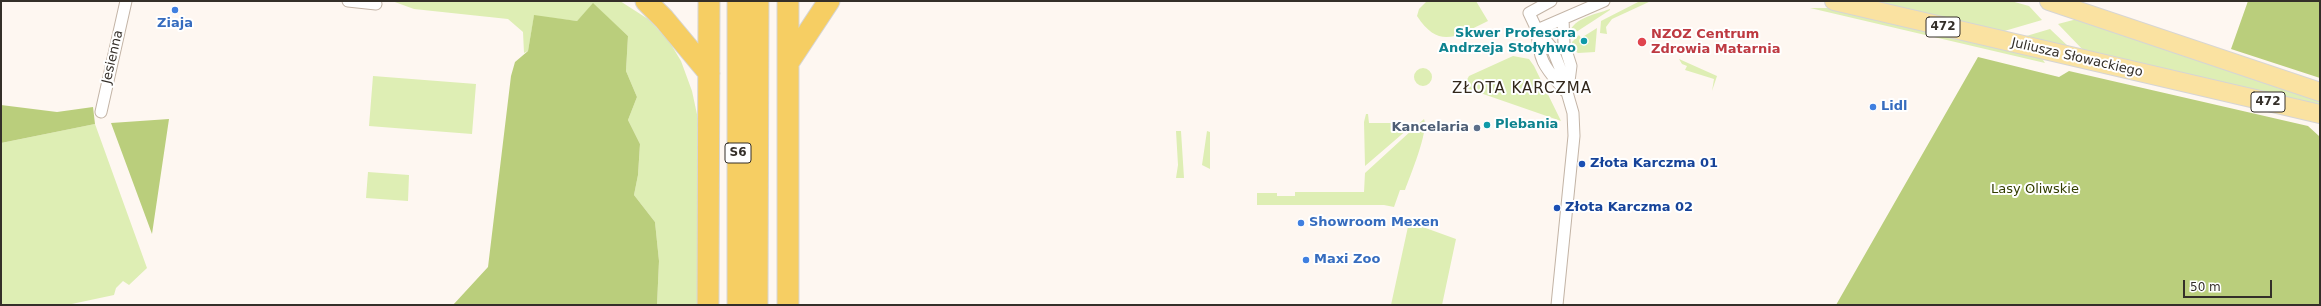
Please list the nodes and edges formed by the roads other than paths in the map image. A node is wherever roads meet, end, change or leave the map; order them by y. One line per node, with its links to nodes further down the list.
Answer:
1 (126, 1): 21 (street, Jesienna)
2 (348, 1): 13 (street)
3 (646, 1): 18 (highway)
4 (709, 1): 18 (highway)
5 (738, 1): 24 (highway, S6)
6 (758, 1): 25 (highway, S6)
7 (788, 1): 17 (highway)
8 (829, 1): 17 (highway)
9 (1551, 1): 16 (street)
10 (1604, 1): 15 (street)
11 (1834, 1): 22 (main road, Juliusza Słowackiego / 472)
12 (2049, 1): 14 (main road, 472)
13 (376, 4)
14 (2081, 7): 19 (main road, 472)
15 (1563, 19): 16 (street); 20 (street)
16 (1537, 30): 20 (street)
17 (788, 63): 26 (highway)
18 (709, 73): 23 (highway)
19 (2320, 92)
20 (1568, 94): 27 (street)
21 (101, 112)
22 (2320, 114)
23 (708, 305)
24 (738, 305)
25 (757, 305)
26 (788, 305)
27 (1557, 305)

